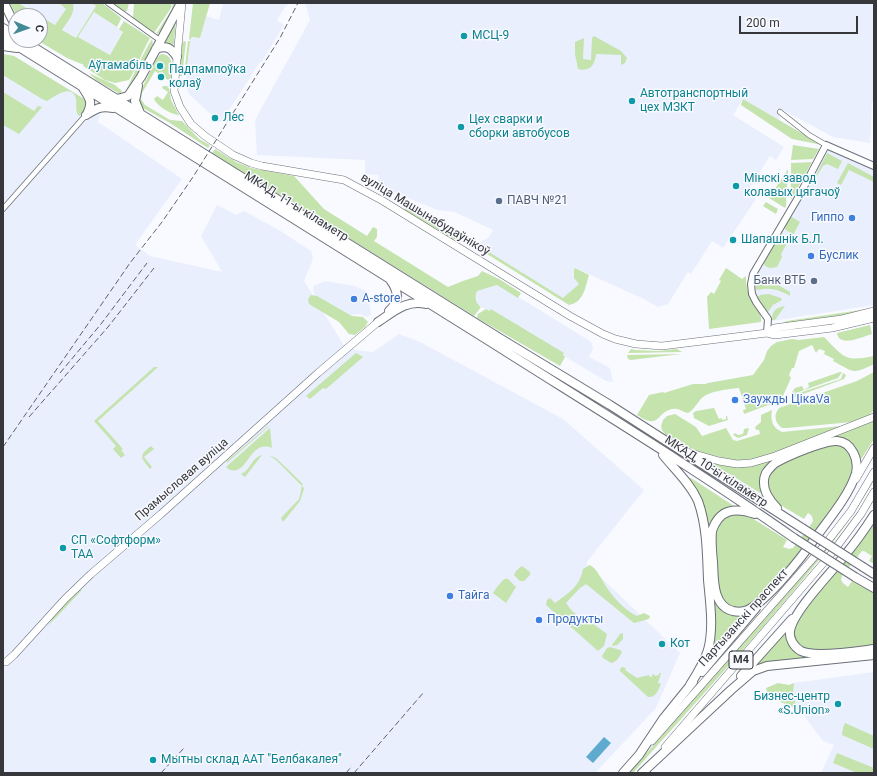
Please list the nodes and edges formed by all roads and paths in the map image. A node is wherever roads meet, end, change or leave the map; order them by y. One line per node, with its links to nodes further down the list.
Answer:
1 (108, 3): 4 (street)
2 (181, 3): 4 (highway); 11 (main road, вуліца Машынабудаўнікоў)
3 (3, 37): 8 (highway)
4 (161, 40): 9 (highway)
5 (3, 46): 8 (highway)
6 (31, 48): 10 (highway)
7 (34, 48): 10 (highway)
8 (21, 49): 10 (highway)
9 (156, 49): 11 (highway); 12 (highway)
10 (37, 53): 13 (highway, МКАД, 11-ы кіламетр); 14 (highway, МКАД, 11-ы кіламетр)
11 (177, 57): 27 (main road, вуліца Машынабудаўнікоў)
12 (141, 77): 14 (highway); 17 (highway)
13 (83, 88): 15 (highway, МКАД, 11-ы кіламетр); 18 (highway)
14 (117, 99): 17 (highway, МКАД, 11-ы кіламетр)
15 (117, 109): 18 (highway); 22 (highway, МКАД, 11-ы кіламетр)
16 (780, 112): 19 (street)
17 (140, 113): 28 (highway, МКАД, 11-ы кіламетр)
18 (86, 115): 21 (street)
19 (826, 145): 20 (street); 27 (street)
20 (874, 166)
21 (3, 209)
22 (388, 278): 23 (highway, МКАД, 11-ы кіламетр); 26 (highway)
23 (432, 305): 26 (highway); 29 (highway, МКАД, 11-ы кіламетр)
24 (874, 311): 27 (main road, вуліца Машынабудаўнікоў)
25 (874, 318): 27 (main road, вуліца Машынабудаўнікоў)
26 (378, 322): 46 (main road, Прамысловая вуліца)
27 (767, 332)
28 (549, 368): 32 (highway, МКАД, 10-ы кіламетр)
29 (545, 376): 31 (highway, МКАД, 10-ы кіламетр)
30 (874, 417): 32 (main road)
31 (658, 448): 38 (highway, МКАД, 10-ы кіламетр); 47 (highway)
32 (677, 448): 39 (highway, МКАД, 10-ы кіламетр)
33 (874, 448): 36 (main road)
34 (874, 472): 49 (main road, Партызанскі праспект / М4)
35 (874, 492): 50 (main road, Партызанскі праспект / М4)
36 (844, 497): 39 (highway); 42 (highway)
37 (874, 515): 43 (highway)
38 (764, 516): 41 (highway, МКАД, 10-ы кіламетр, bridge); 42 (highway)
39 (788, 519): 40 (highway, МКАД, 10-ы кіламетр, bridge)
40 (874, 574)
41 (874, 589)
42 (768, 593): 47 (highway)
43 (812, 595): 44 (highway); 48 (highway)
44 (874, 649)
45 (874, 655): 48 (highway)
46 (4, 662)
47 (690, 685): 49 (highway)
48 (731, 690): 50 (highway)
49 (639, 756): 51 (highway, Партызанскі праспект / М4)
50 (649, 766): 52 (highway, Партызанскі праспект / М4)
51 (623, 773)
52 (642, 773)

